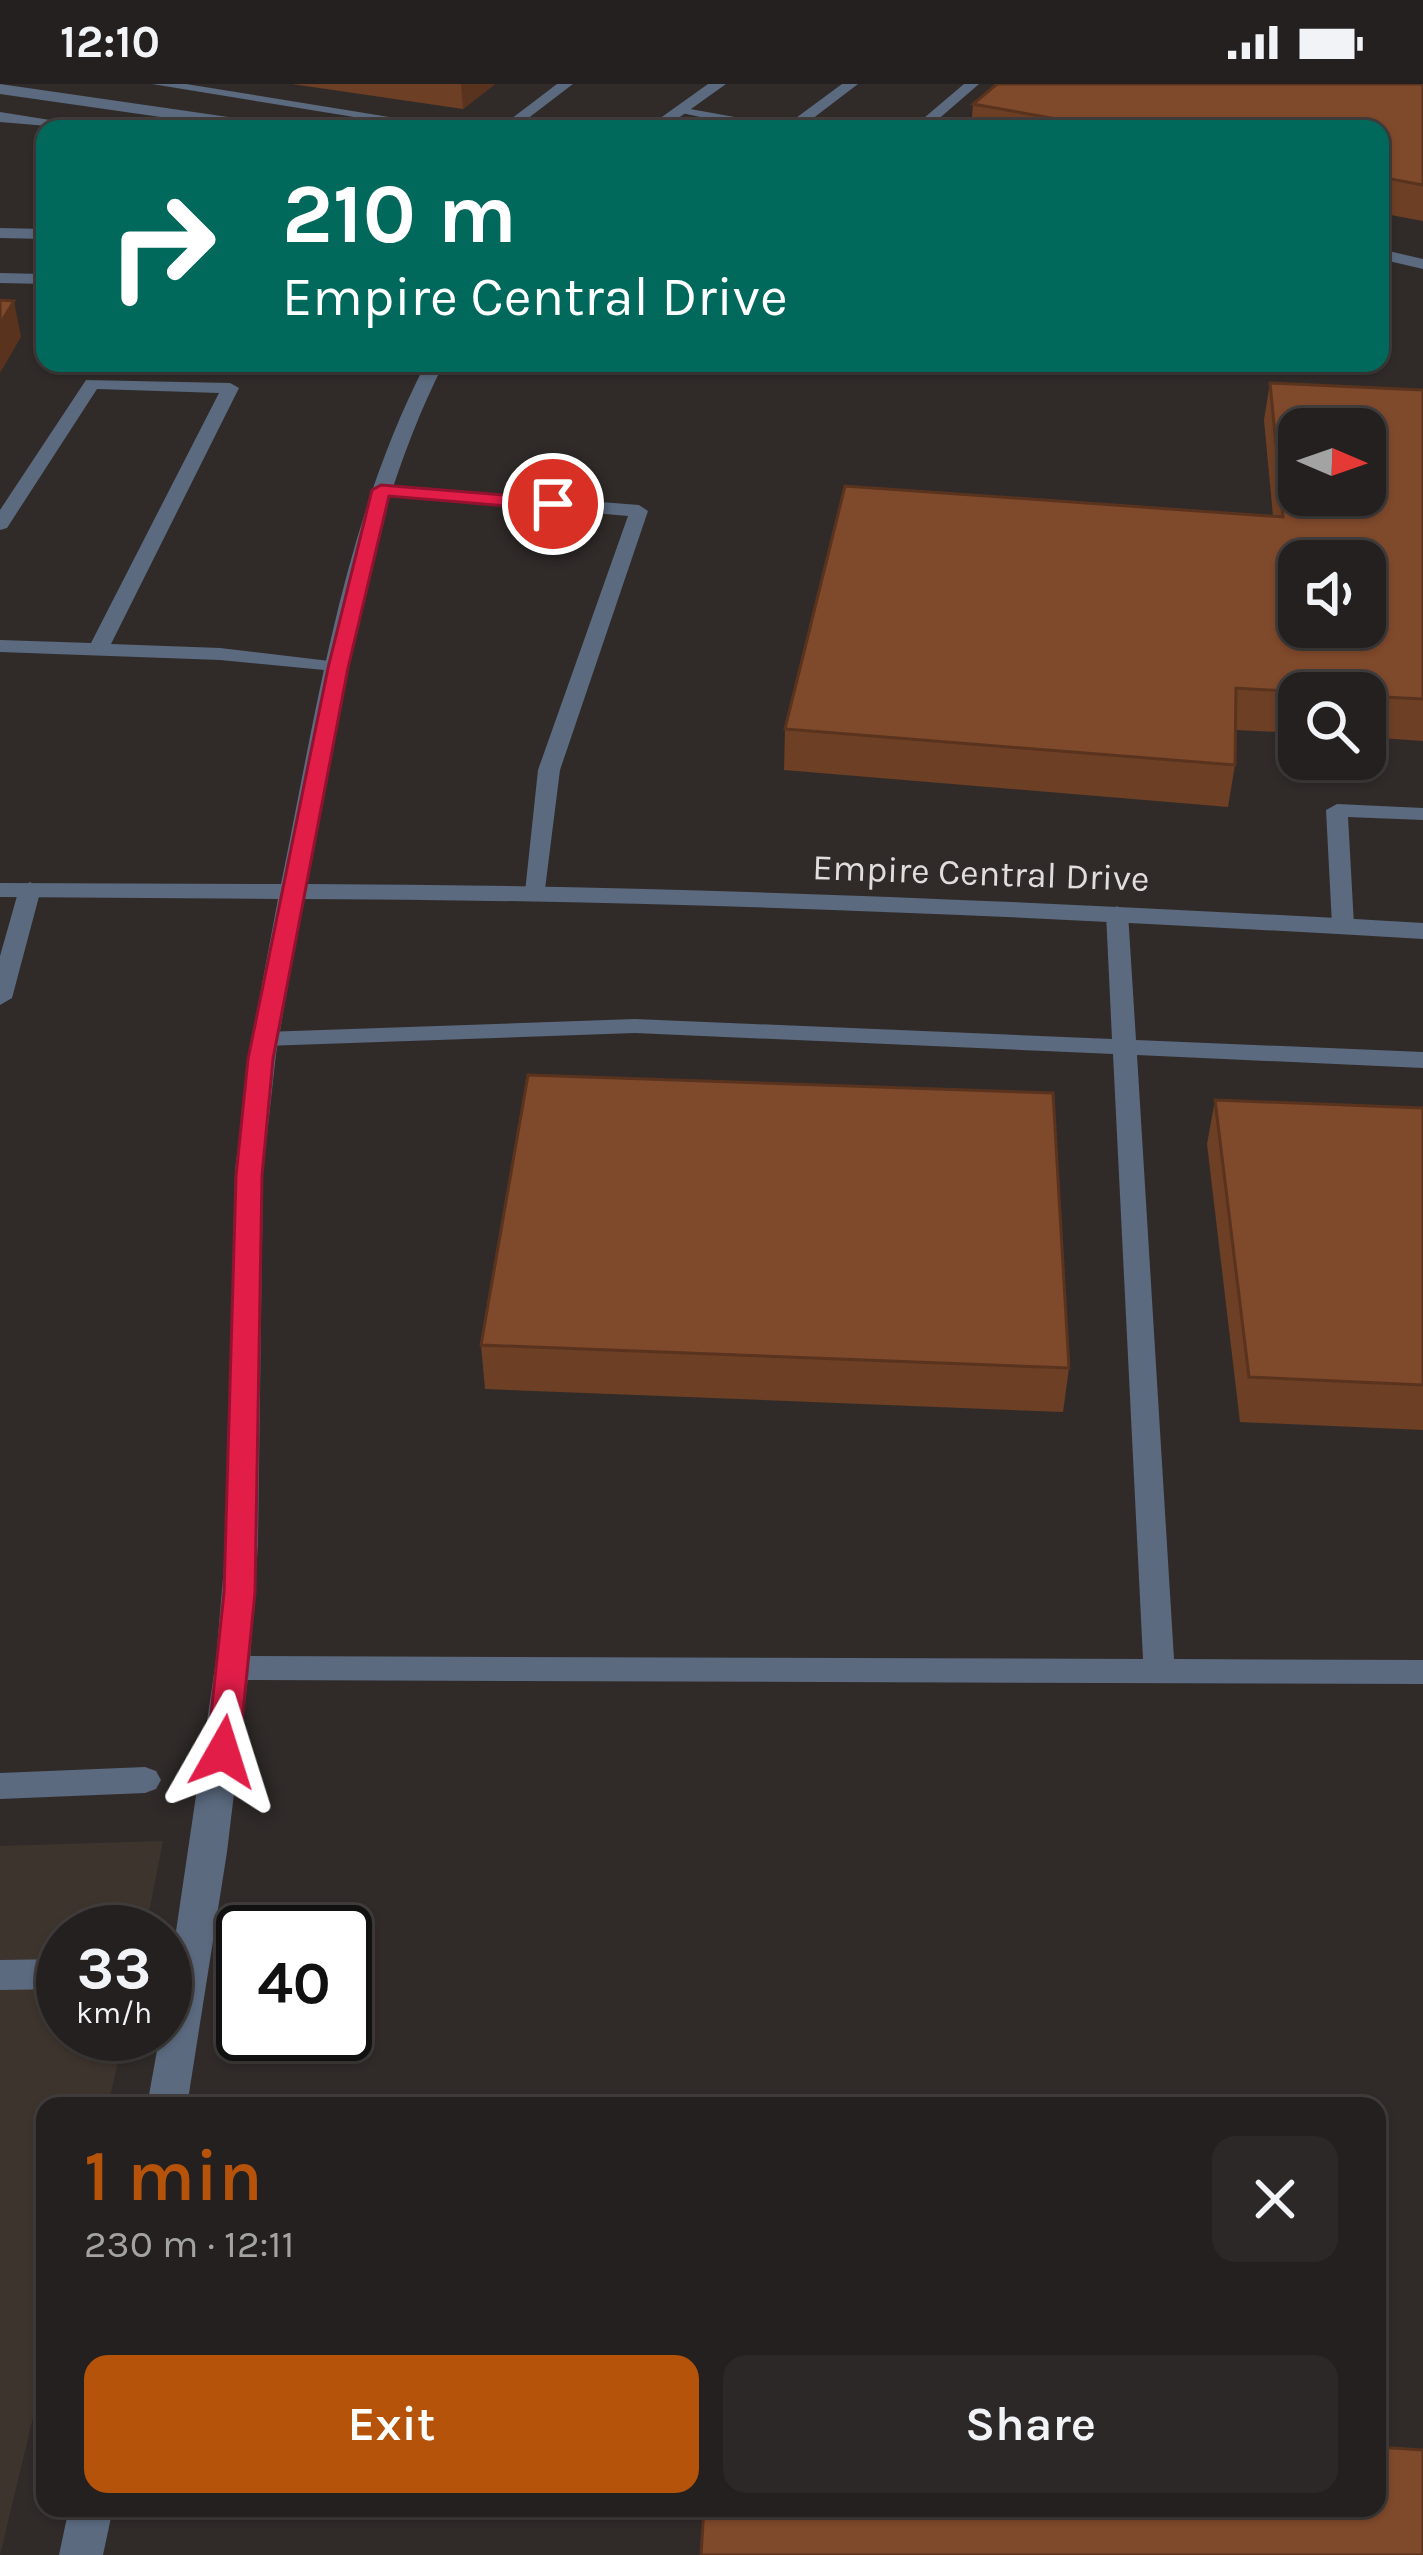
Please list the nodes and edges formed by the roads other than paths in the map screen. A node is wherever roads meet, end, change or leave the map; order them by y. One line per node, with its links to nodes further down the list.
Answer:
1 (159, 84): 10 (lane)
2 (566, 84): 11 (lane)
3 (718, 84): 7 (street)
4 (851, 84): 14 (lane)
5 (972, 84): 15 (lane)
6 (0, 89): 9 (street)
7 (679, 111): 12 (street); 13 (lane)
8 (0, 117): 16 (street)
9 (188, 120)
10 (397, 120)
11 (517, 120)
12 (666, 120)
13 (732, 120)
14 (799, 120)
15 (929, 120)
16 (36, 123)
17 (0, 233): 18 (lane)
18 (36, 234)
19 (1389, 256): 20 (lane)
20 (1423, 265)
21 (0, 278): 22 (lane)
22 (36, 279)
23 (430, 372): 24 (street)
24 (381, 490): 28 (street); 33 (lane)
25 (0, 524): 27 (lane)
26 (0, 646): 27 (lane)
27 (98, 650): 28 (lane)
28 (338, 668): 32 (street)
29 (1423, 814): 35 (lane)
30 (30, 889): 31 (street, Empire Central Drive); 32 (street, Empire Central Drive); 37 (lane)
31 (0, 890)
32 (293, 890): 33 (street, Empire Central Drive); 38 (street)
33 (536, 892): 34 (street, Empire Central Drive)
34 (1117, 913): 35 (street, Empire Central Drive); 39 (lane)
35 (1343, 925): 36 (street, Empire Central Drive)
36 (1423, 931)
37 (0, 998)
38 (264, 1039): 39 (lane); 41 (street)
39 (1126, 1050): 40 (lane); 42 (lane)
40 (1423, 1060)
41 (232, 1668): 42 (lane); 46 (street)
42 (1159, 1672): 43 (lane)
43 (1423, 1672)
44 (145, 1780): 45 (lane)
45 (0, 1786)
46 (192, 1918)
47 (36, 1974): 48 (lane)
48 (0, 1975)
49 (170, 2061): 50 (street)
50 (167, 2097)
51 (89, 2517): 52 (street)
52 (81, 2555)

